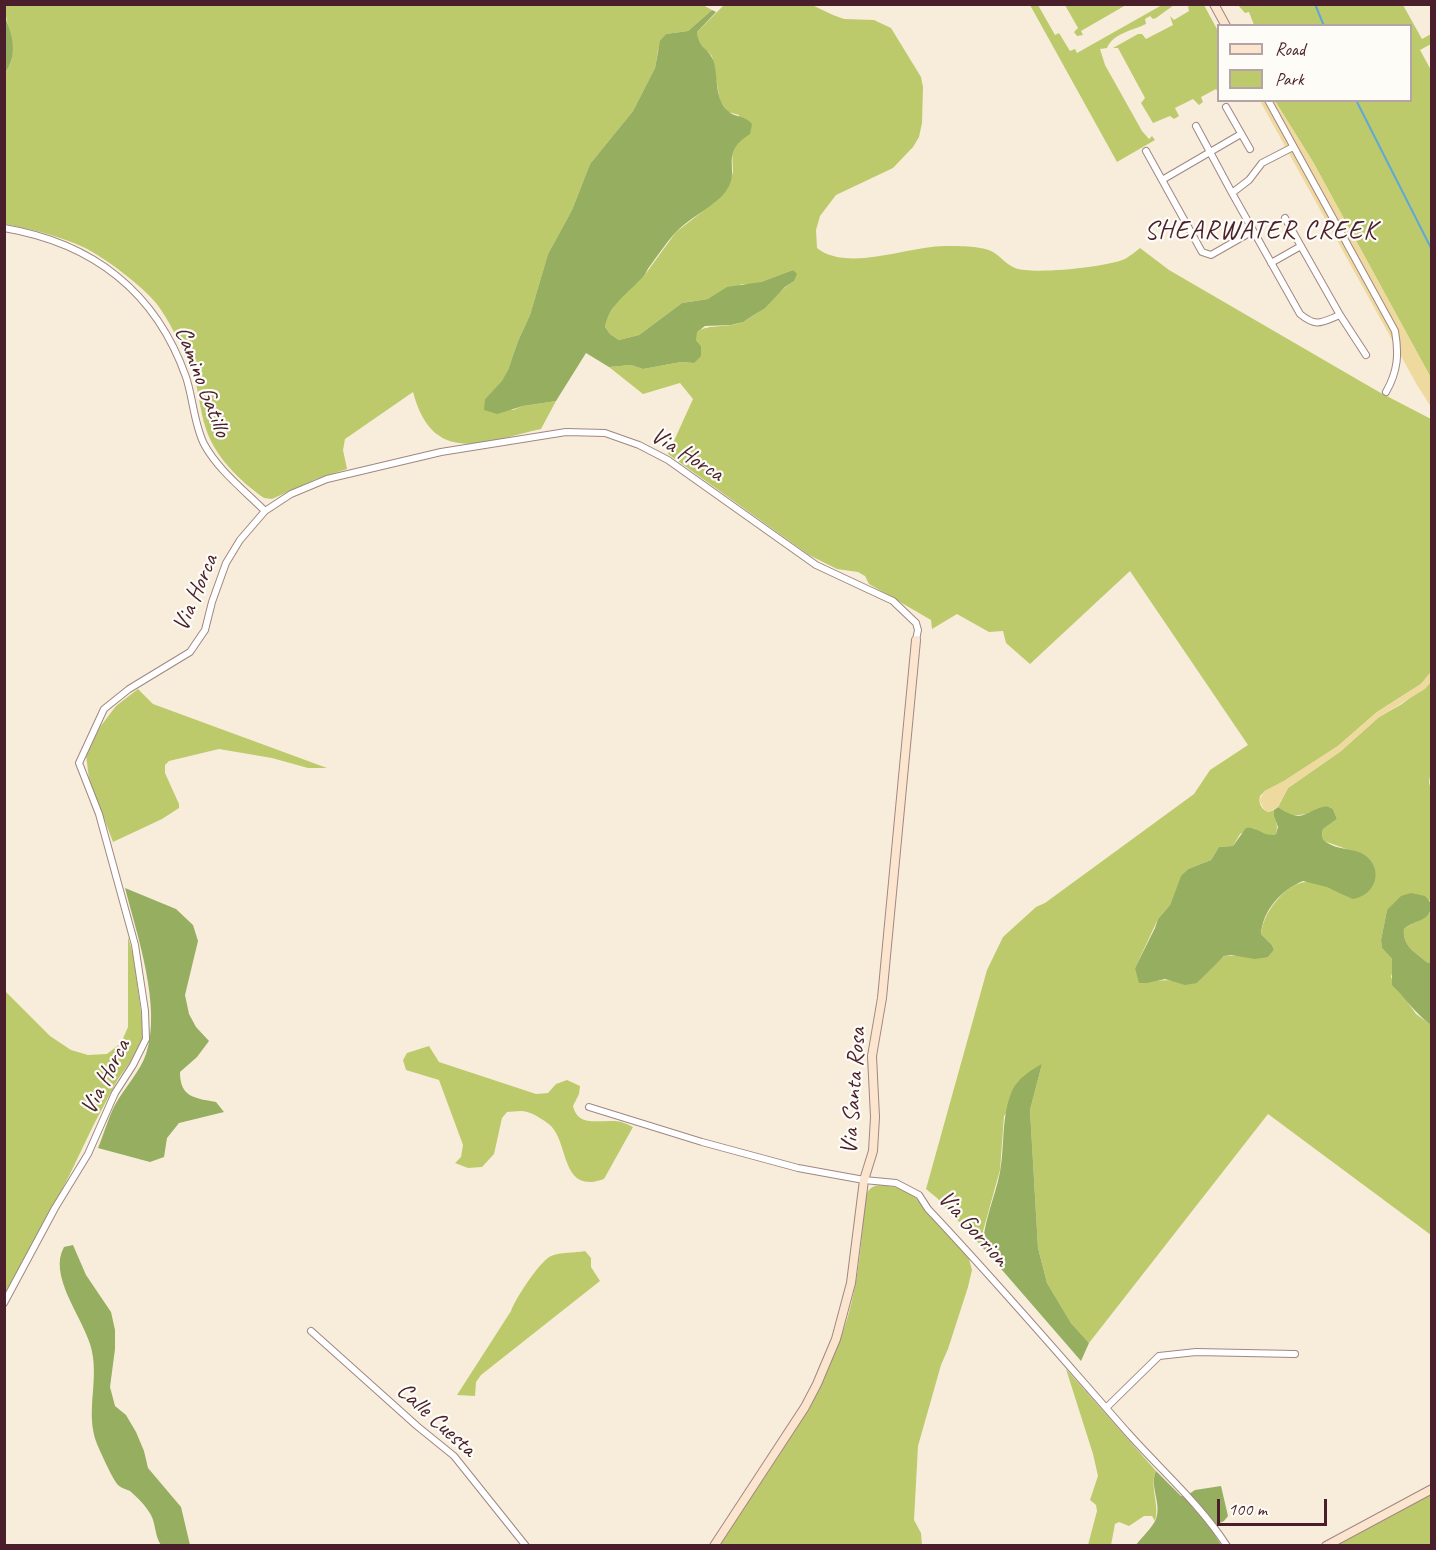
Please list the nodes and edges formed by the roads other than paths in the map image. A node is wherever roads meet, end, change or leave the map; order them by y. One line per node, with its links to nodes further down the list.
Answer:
1 (1214, 4): 2 (street)
2 (1225, 24)
3 (1269, 102): 7 (street)
4 (1226, 107): 6 (street)
5 (1196, 126): 10 (street)
6 (1241, 134): 8 (street); 10 (street)
7 (1293, 147): 12 (street); 20 (street)
8 (1250, 149)
9 (1146, 151): 11 (street)
10 (1210, 152): 11 (street); 12 (street)
11 (1162, 180): 15 (street)
12 (1232, 193): 15 (street)
13 (1285, 218): 16 (street)
14 (4, 228): 21 (street, Camino Gatillo)
15 (1253, 231): 17 (street)
16 (1301, 246): 17 (street); 18 (street)
17 (1271, 263): 18 (street)
18 (1340, 315): 19 (street)
19 (1366, 355)
20 (1386, 392)
21 (265, 511): 22 (street, Via Horca); 25 (street, Via Horca)
22 (916, 640): 24 (street, Via Santa Rosa)
23 (589, 1107): 24 (street, Via Gorrion)
24 (864, 1180): 28 (street, Via Gorrion); 31 (street, Via Santa Rosa)
25 (4, 1304)
26 (311, 1331): 30 (street, Calle Cuesta)
27 (1295, 1354): 28 (street)
28 (1107, 1407): 32 (street, Via Gorrion)
29 (1431, 1489): 33 (street)
30 (525, 1545)
31 (714, 1545)
32 (1227, 1545)
33 (1326, 1545)

